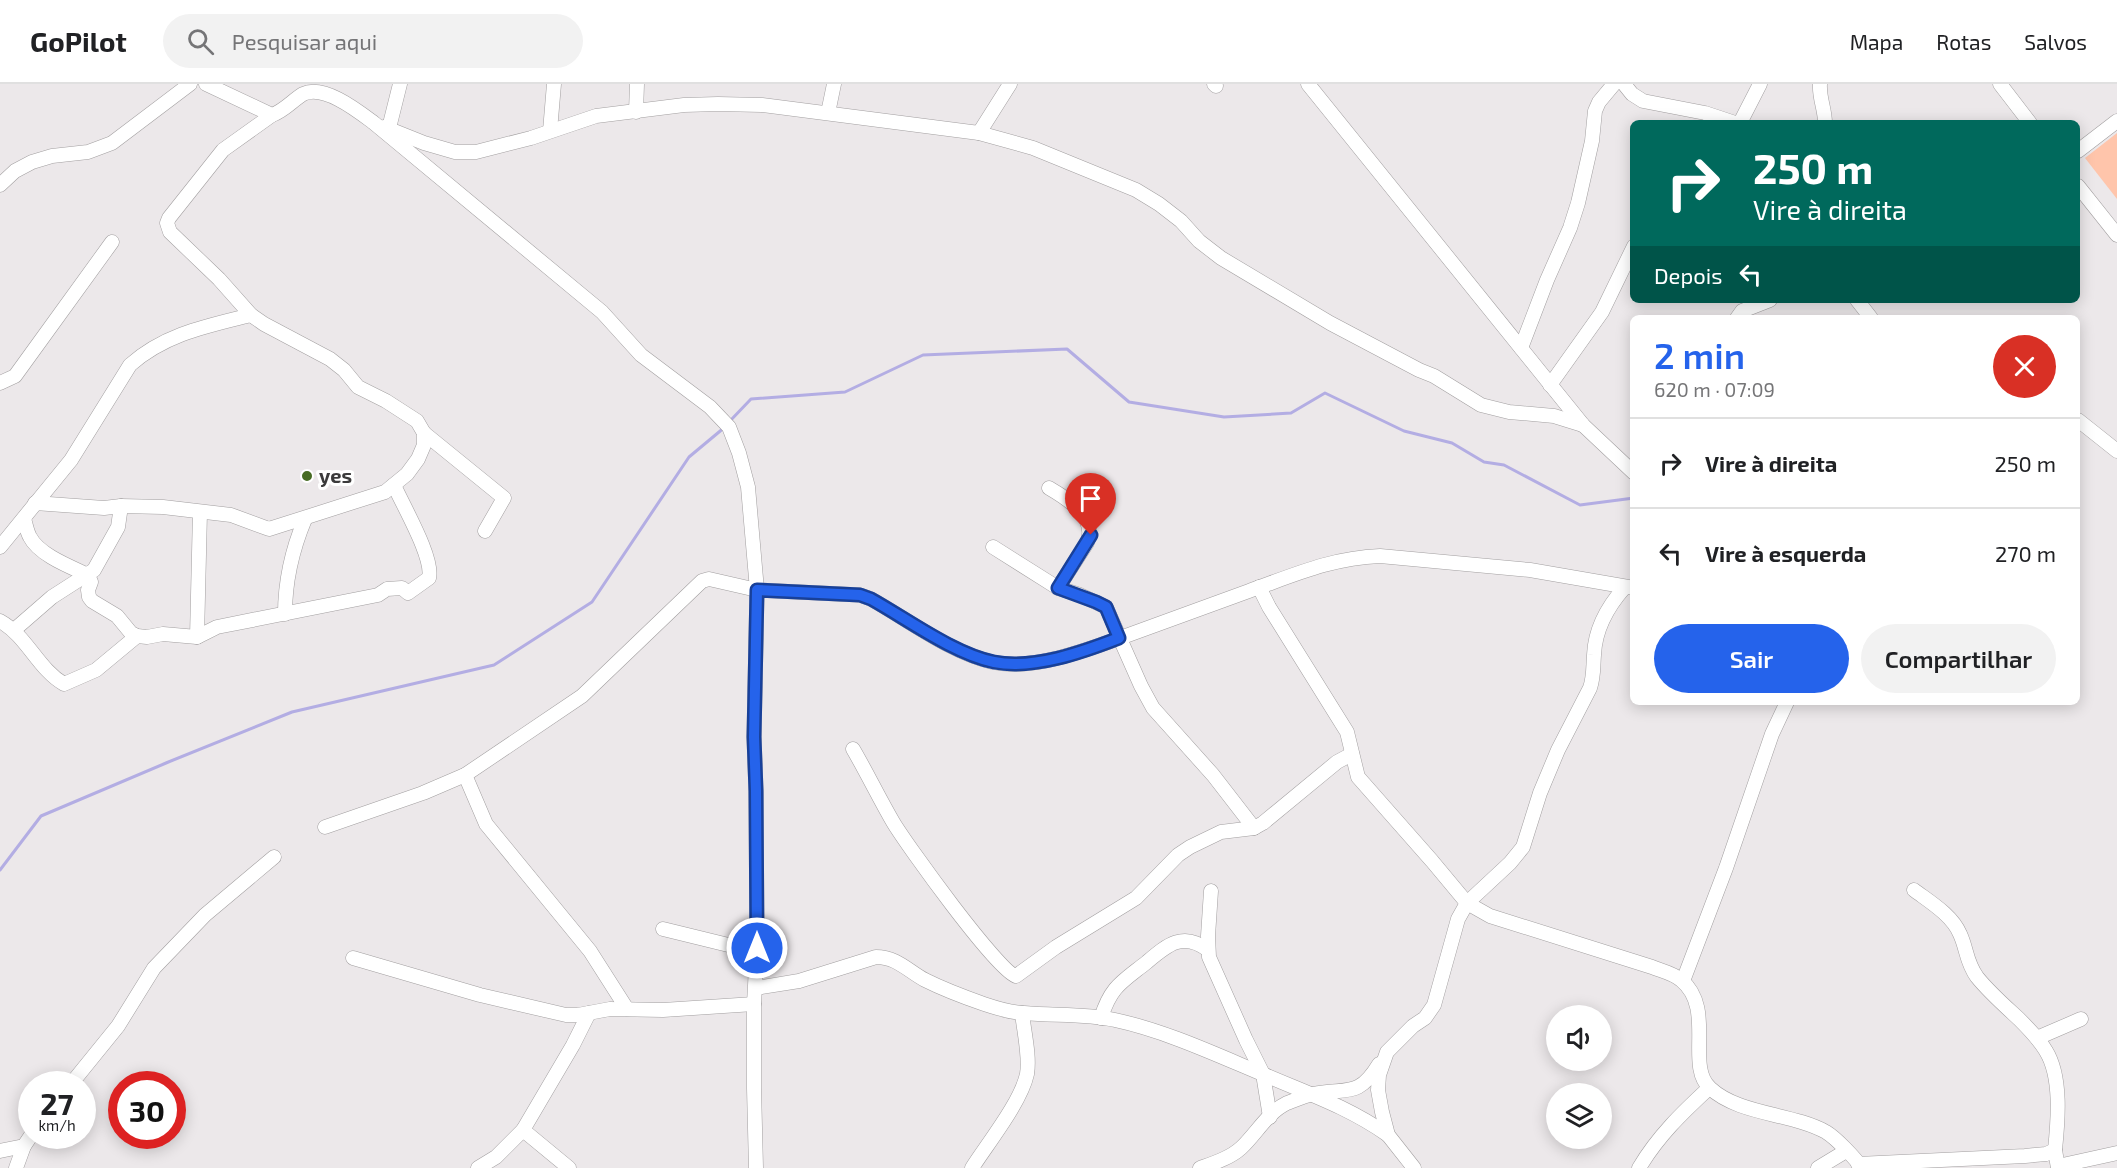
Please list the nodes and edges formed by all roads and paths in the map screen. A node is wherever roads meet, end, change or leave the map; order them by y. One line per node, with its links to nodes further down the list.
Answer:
1 (190, 84): 28 (street)
2 (206, 84): 17 (street)
3 (400, 84): 24 (street)
4 (554, 84): 25 (street)
5 (638, 84): 15 (street)
6 (834, 84): 16 (street)
7 (1010, 84): 26 (street)
8 (1308, 84): 38 (street)
9 (1614, 84): 38 (street)
10 (1624, 84): 18 (street)
11 (1760, 84): 19 (street)
12 (1820, 84): 20 (street)
13 (2000, 84): 21 (street)
14 (313, 88): 17 (street); 23 (street)
15 (636, 112): 16 (street); 25 (street)
16 (828, 113): 26 (street)
17 (272, 115): 35 (street)
18 (1727, 120)
19 (1739, 120)
20 (1825, 120)
21 (2028, 120)
22 (2117, 121): 27 (street)
23 (374, 123): 24 (street); 60 (street)
24 (389, 128): 25 (street)
25 (550, 131)
26 (979, 133): 42 (street)
27 (2080, 149)
28 (0, 185)
29 (2080, 194): 30 (street)
30 (2117, 235)
31 (112, 242): 39 (street)
32 (1630, 254): 40 (street)
33 (1762, 303): 36 (street)
34 (1859, 303): 37 (street)
35 (251, 315): 43 (street); 48 (street)
36 (1739, 315)
37 (1869, 315)
38 (1521, 348): 40 (street)
39 (0, 383)
40 (1550, 385): 42 (street)
41 (2080, 422): 44 (street)
42 (1583, 425): 45 (street)
43 (424, 433): 46 (street); 53 (street)
44 (2117, 450)
45 (1630, 469)
46 (394, 485): 52 (street); 61 (street)
47 (1049, 488): 59 (street)
48 (35, 504): 49 (street); 51 (street)
49 (121, 506): 50 (street); 56 (street)
50 (200, 512): 52 (street); 65 (street)
51 (24, 519): 54 (street); 56 (street)
52 (305, 519): 61 (street)
53 (485, 531)
54 (0, 546)
55 (993, 547): 59 (street)
56 (88, 575): 63 (street); 64 (street)
57 (1259, 587): 58 (street); 66 (street); 69 (street)
58 (1629, 587): 76 (street)
59 (1058, 588): 66 (street)
60 (757, 590): 66 (street); 70 (street); 79 (street)
61 (285, 614): 65 (street)
62 (0, 621): 63 (street)
63 (14, 630): 64 (street)
64 (137, 636): 65 (street)
65 (197, 637)
66 (1119, 638): 72 (street)
67 (1785, 705): 81 (street)
68 (853, 749): 72 (street)
69 (1353, 754): 72 (street); 76 (street)
70 (465, 775): 71 (street); 84 (street)
71 (325, 827)
72 (1254, 828)
73 (274, 857): 91 (street)
74 (1914, 890): 89 (street)
75 (1211, 891): 78 (street)
76 (1467, 903): 81 (street); 90 (street)
77 (663, 929): 79 (street)
78 (1208, 950): 87 (street); 92 (street)
79 (757, 952): 82 (street)
80 (352, 958): 85 (street)
81 (1683, 981): 93 (street)
82 (756, 988): 83 (street); 86 (street)
83 (754, 1004): 84 (street); 109 (street)
84 (627, 1009): 85 (street)
85 (589, 1013): 96 (street)
86 (1022, 1013): 87 (street); 110 (street)
87 (1101, 1018): 92 (street)
88 (2081, 1019): 89 (street)
89 (2037, 1038): 101 (street)
90 (1387, 1052): 94 (street); 97 (street)
91 (82, 1071)
92 (1263, 1074): 94 (street); 95 (street)
93 (1709, 1088): 102 (street); 113 (street)
94 (1312, 1094): 95 (street); 97 (street)
95 (1270, 1117): 111 (street)
96 (523, 1130): 107 (street); 108 (street)
97 (1388, 1135): 112 (street)
98 (18, 1144): 100 (street)
99 (24, 1149): 106 (street)
100 (0, 1150)
101 (2055, 1150): 104 (street); 105 (street)
102 (1846, 1151): 104 (street); 114 (street)
103 (2117, 1153): 105 (street)
104 (1860, 1166)
105 (2058, 1167)
106 (16, 1168)
107 (478, 1168)
108 (569, 1168)
109 (756, 1168)
110 (972, 1168)
111 (1200, 1168)
112 (1414, 1168)
113 (1639, 1168)
114 (1818, 1168)

